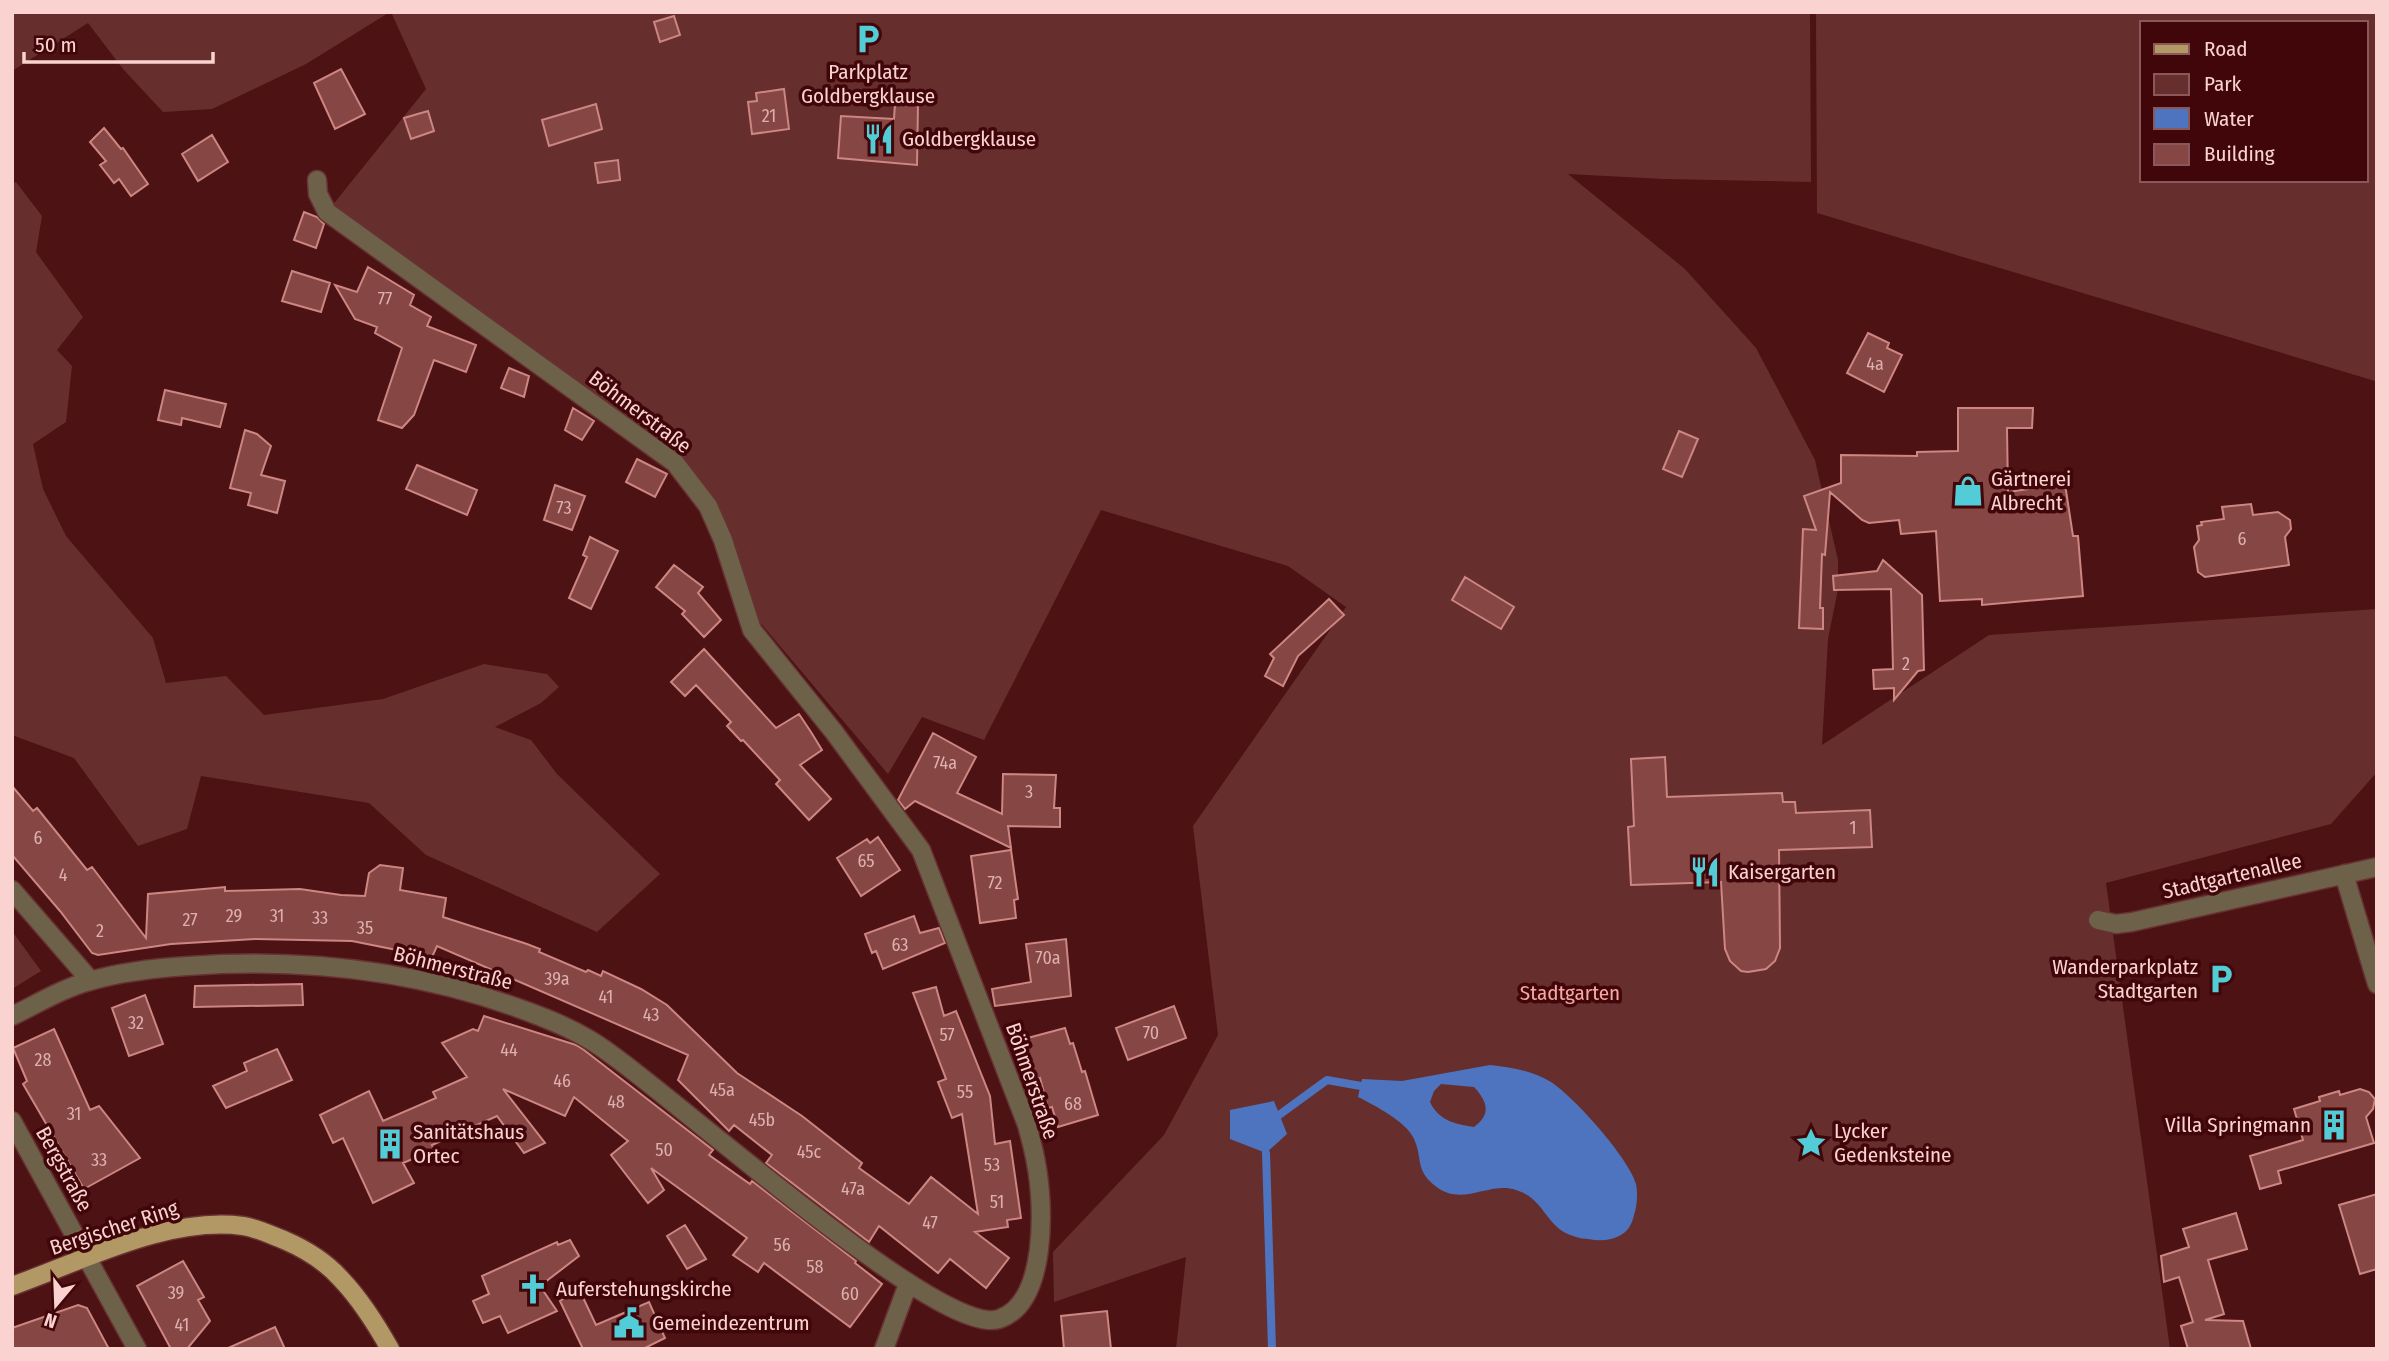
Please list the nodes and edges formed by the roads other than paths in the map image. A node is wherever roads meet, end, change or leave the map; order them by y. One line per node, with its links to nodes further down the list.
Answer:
1 (317, 180): 11 (street, Böhmerstraße)
2 (2377, 867): 3 (street, Stadtgartenallee)
3 (2344, 874): 5 (street, Stadtgartenallee); 7 (street)
4 (12, 890): 6 (street)
5 (2098, 920)
6 (90, 980): 8 (street, Böhmerstraße); 11 (street, Böhmerstraße)
7 (2377, 984)
8 (12, 1016)
9 (12, 1121): 10 (street, Bergstraße)
10 (87, 1259): 12 (main road, Bergischer Ring); 13 (street, Bergstraße); 14 (main road, Bergischer Ring)
11 (908, 1284): 15 (street)
12 (12, 1286)
13 (137, 1349)
14 (390, 1349)
15 (884, 1349)

